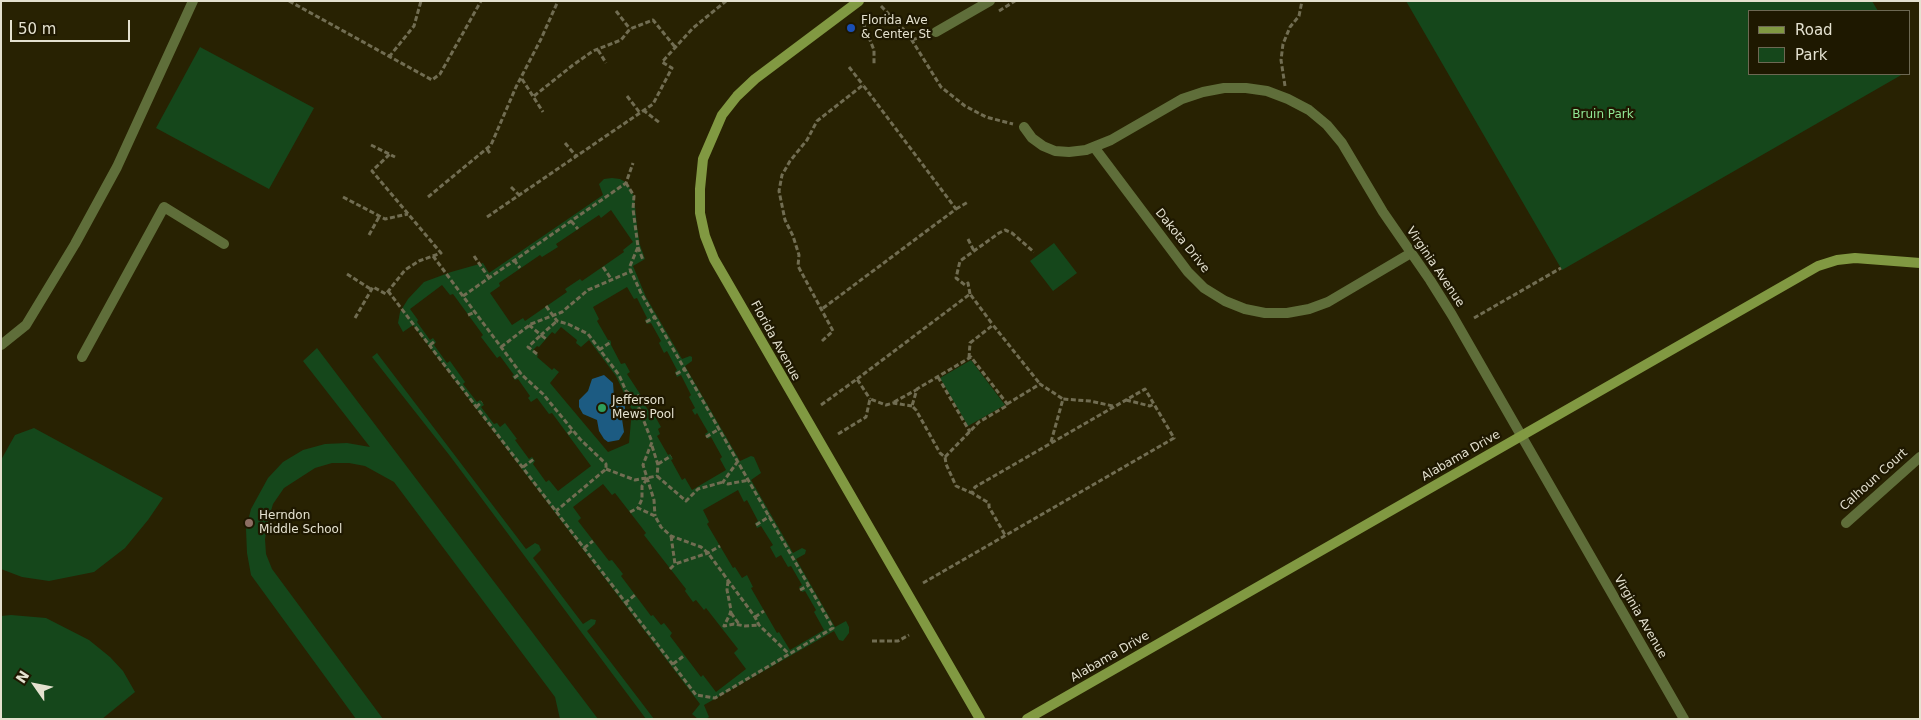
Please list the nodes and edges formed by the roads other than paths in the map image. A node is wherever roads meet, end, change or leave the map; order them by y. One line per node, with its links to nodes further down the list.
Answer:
1 (193, 1): 10 (street)
2 (859, 1): 15 (street, Florida Avenue)
3 (990, 1): 4 (street)
4 (936, 32)
5 (1024, 127): 6 (street, Virginia Avenue)
6 (1094, 147): 8 (street, Dakota Drive); 8 (street, Virginia Avenue)
7 (224, 244): 11 (street)
8 (1411, 253): 12 (street, Virginia Avenue)
9 (1920, 263): 12 (street, Alabama Drive)
10 (1, 346)
11 (82, 357)
12 (1522, 435): 16 (street, Alabama Drive); 17 (street, Virginia Avenue)
13 (1920, 457): 14 (street, Calhoun Court)
14 (1846, 522)
15 (980, 719)
16 (1027, 719)
17 (1684, 719)

